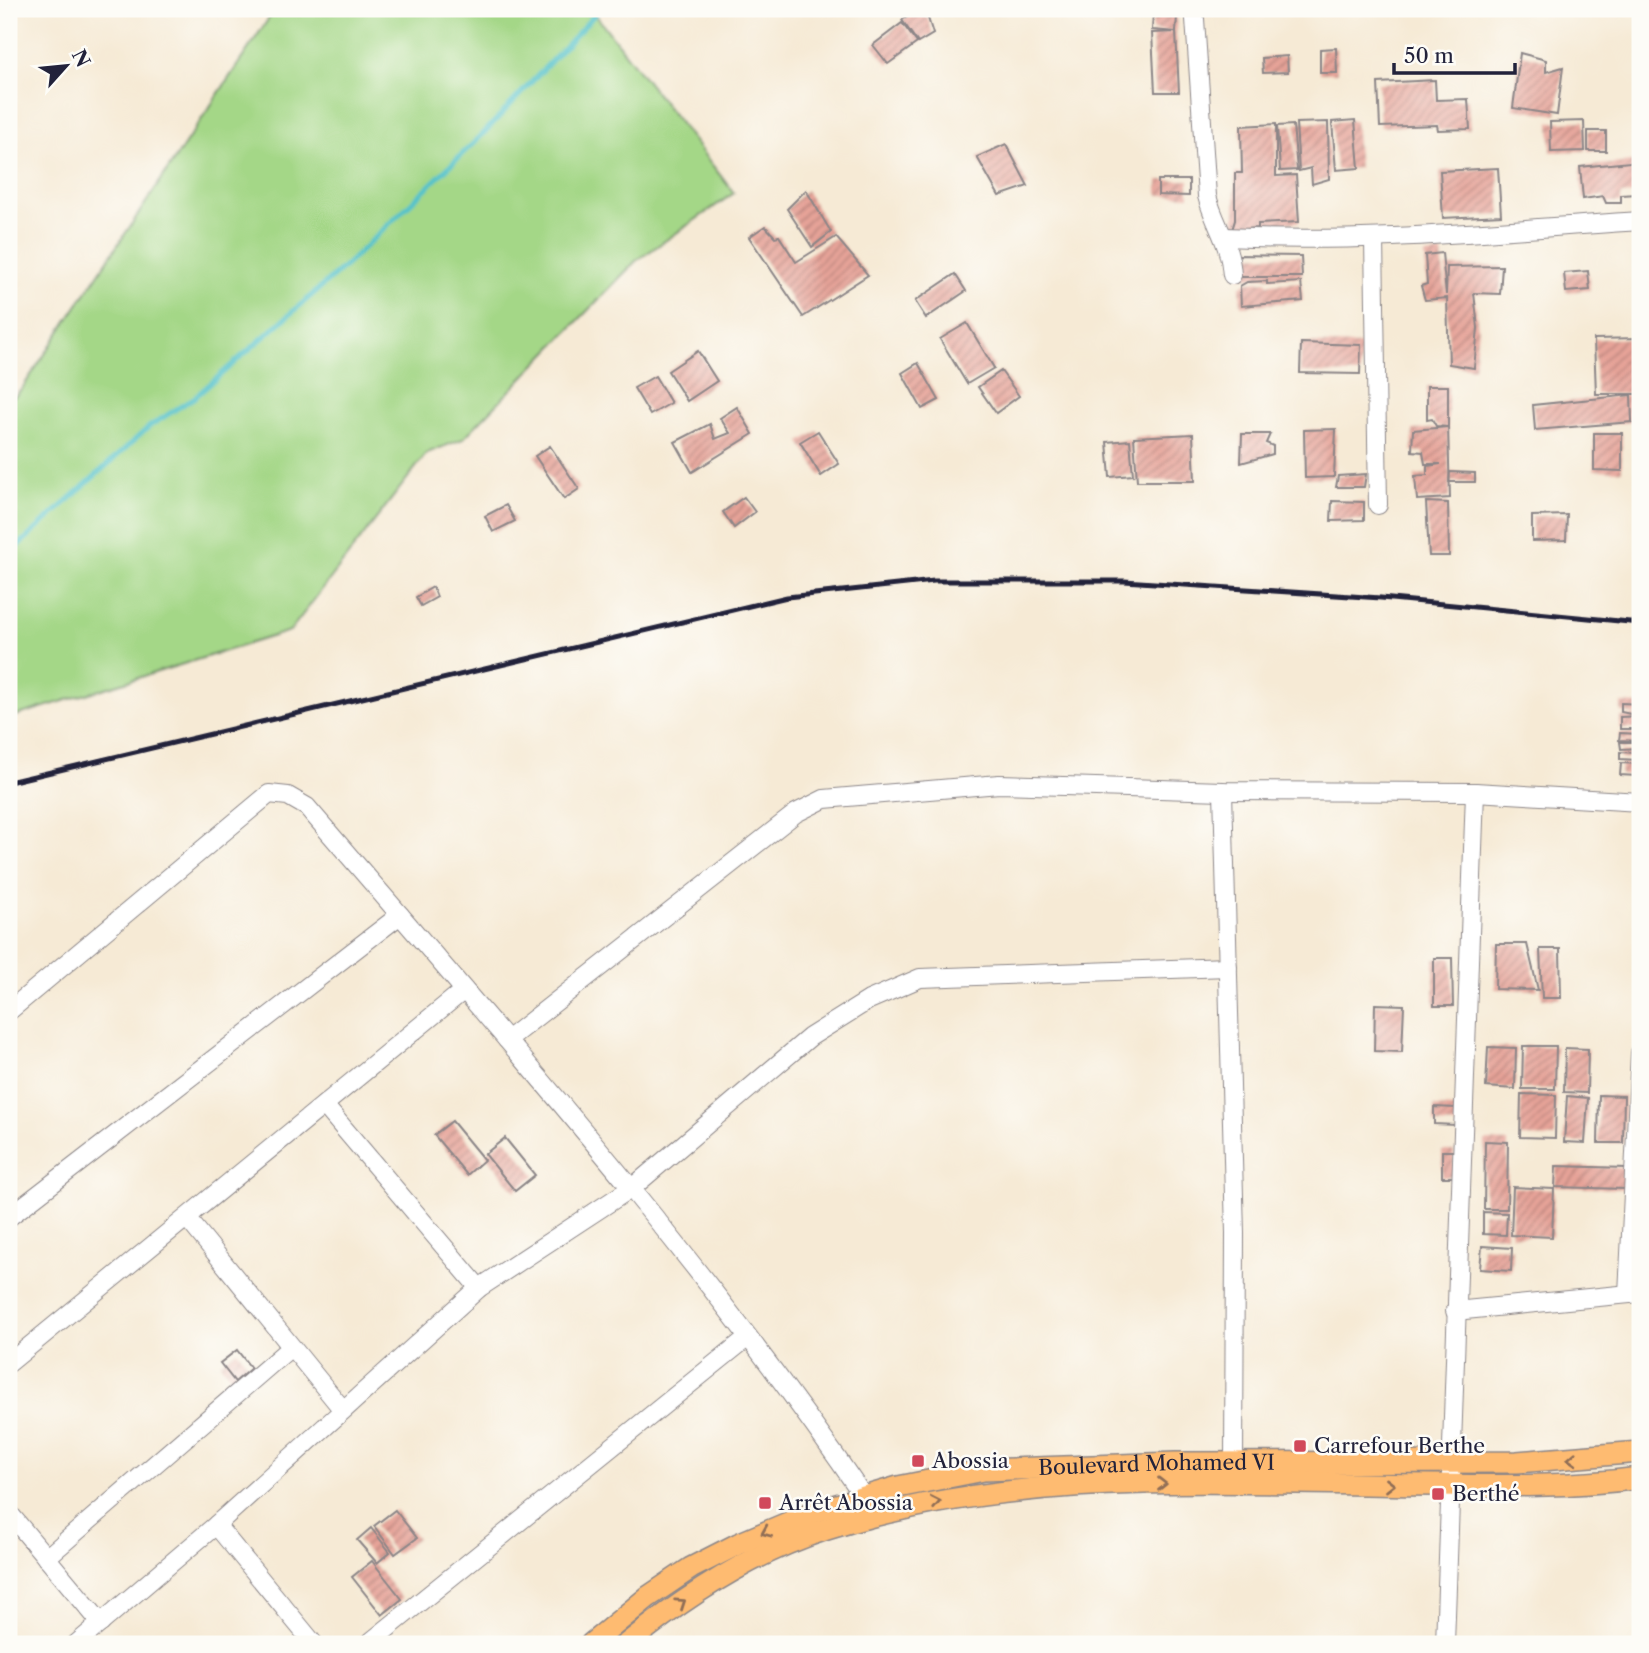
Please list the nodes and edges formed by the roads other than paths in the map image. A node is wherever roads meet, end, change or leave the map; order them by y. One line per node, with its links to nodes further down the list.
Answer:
1 (1195, 19): 3 (street)
2 (1640, 221): 4 (street)
3 (1226, 237): 4 (street); 5 (street)
4 (1374, 238): 6 (street)
5 (1231, 275)
6 (1378, 505)
7 (1223, 791): 8 (street); 11 (street); 14 (street)
8 (1475, 792): 9 (street); 22 (street)
9 (1640, 803)
10 (400, 915): 12 (street); 13 (street); 18 (street)
11 (1228, 967): 17 (street); 29 (street)
12 (464, 990): 14 (street); 16 (street)
13 (9, 1011)
14 (507, 1040): 17 (street)
15 (1640, 1053): 21 (street)
16 (324, 1105): 19 (street); 20 (street)
17 (632, 1187): 20 (street); 23 (street)
18 (9, 1217)
19 (187, 1218): 24 (street); 25 (street)
20 (479, 1288): 26 (street)
21 (1634, 1293): 22 (street)
22 (1455, 1311): 28 (street)
23 (748, 1337): 32 (street); 39 (street)
24 (291, 1347): 26 (street); 35 (street)
25 (9, 1363)
26 (343, 1410): 34 (street)
27 (1640, 1452): 28 (main road, Boulevard Mohamed VI, one-way to 28)
28 (1449, 1462): 29 (main road, Boulevard Mohamed VI); 31 (street)
29 (1234, 1463): 32 (main road, Boulevard Mohamed VI)
30 (1640, 1478): 31 (main road, Boulevard Mohamed VI)
31 (1449, 1485): 41 (main road, Boulevard Mohamed VI, one-way to 31); 42 (street)
32 (864, 1497): 40 (main road, Boulevard Mohamed VI, one-way to 40)
33 (9, 1513): 35 (street)
34 (216, 1525): 36 (street); 38 (street)
35 (46, 1558): 36 (street)
36 (101, 1623): 37 (street)
37 (76, 1644)
38 (314, 1644)
39 (368, 1644)
40 (591, 1644)
41 (627, 1644)
42 (1444, 1644)

